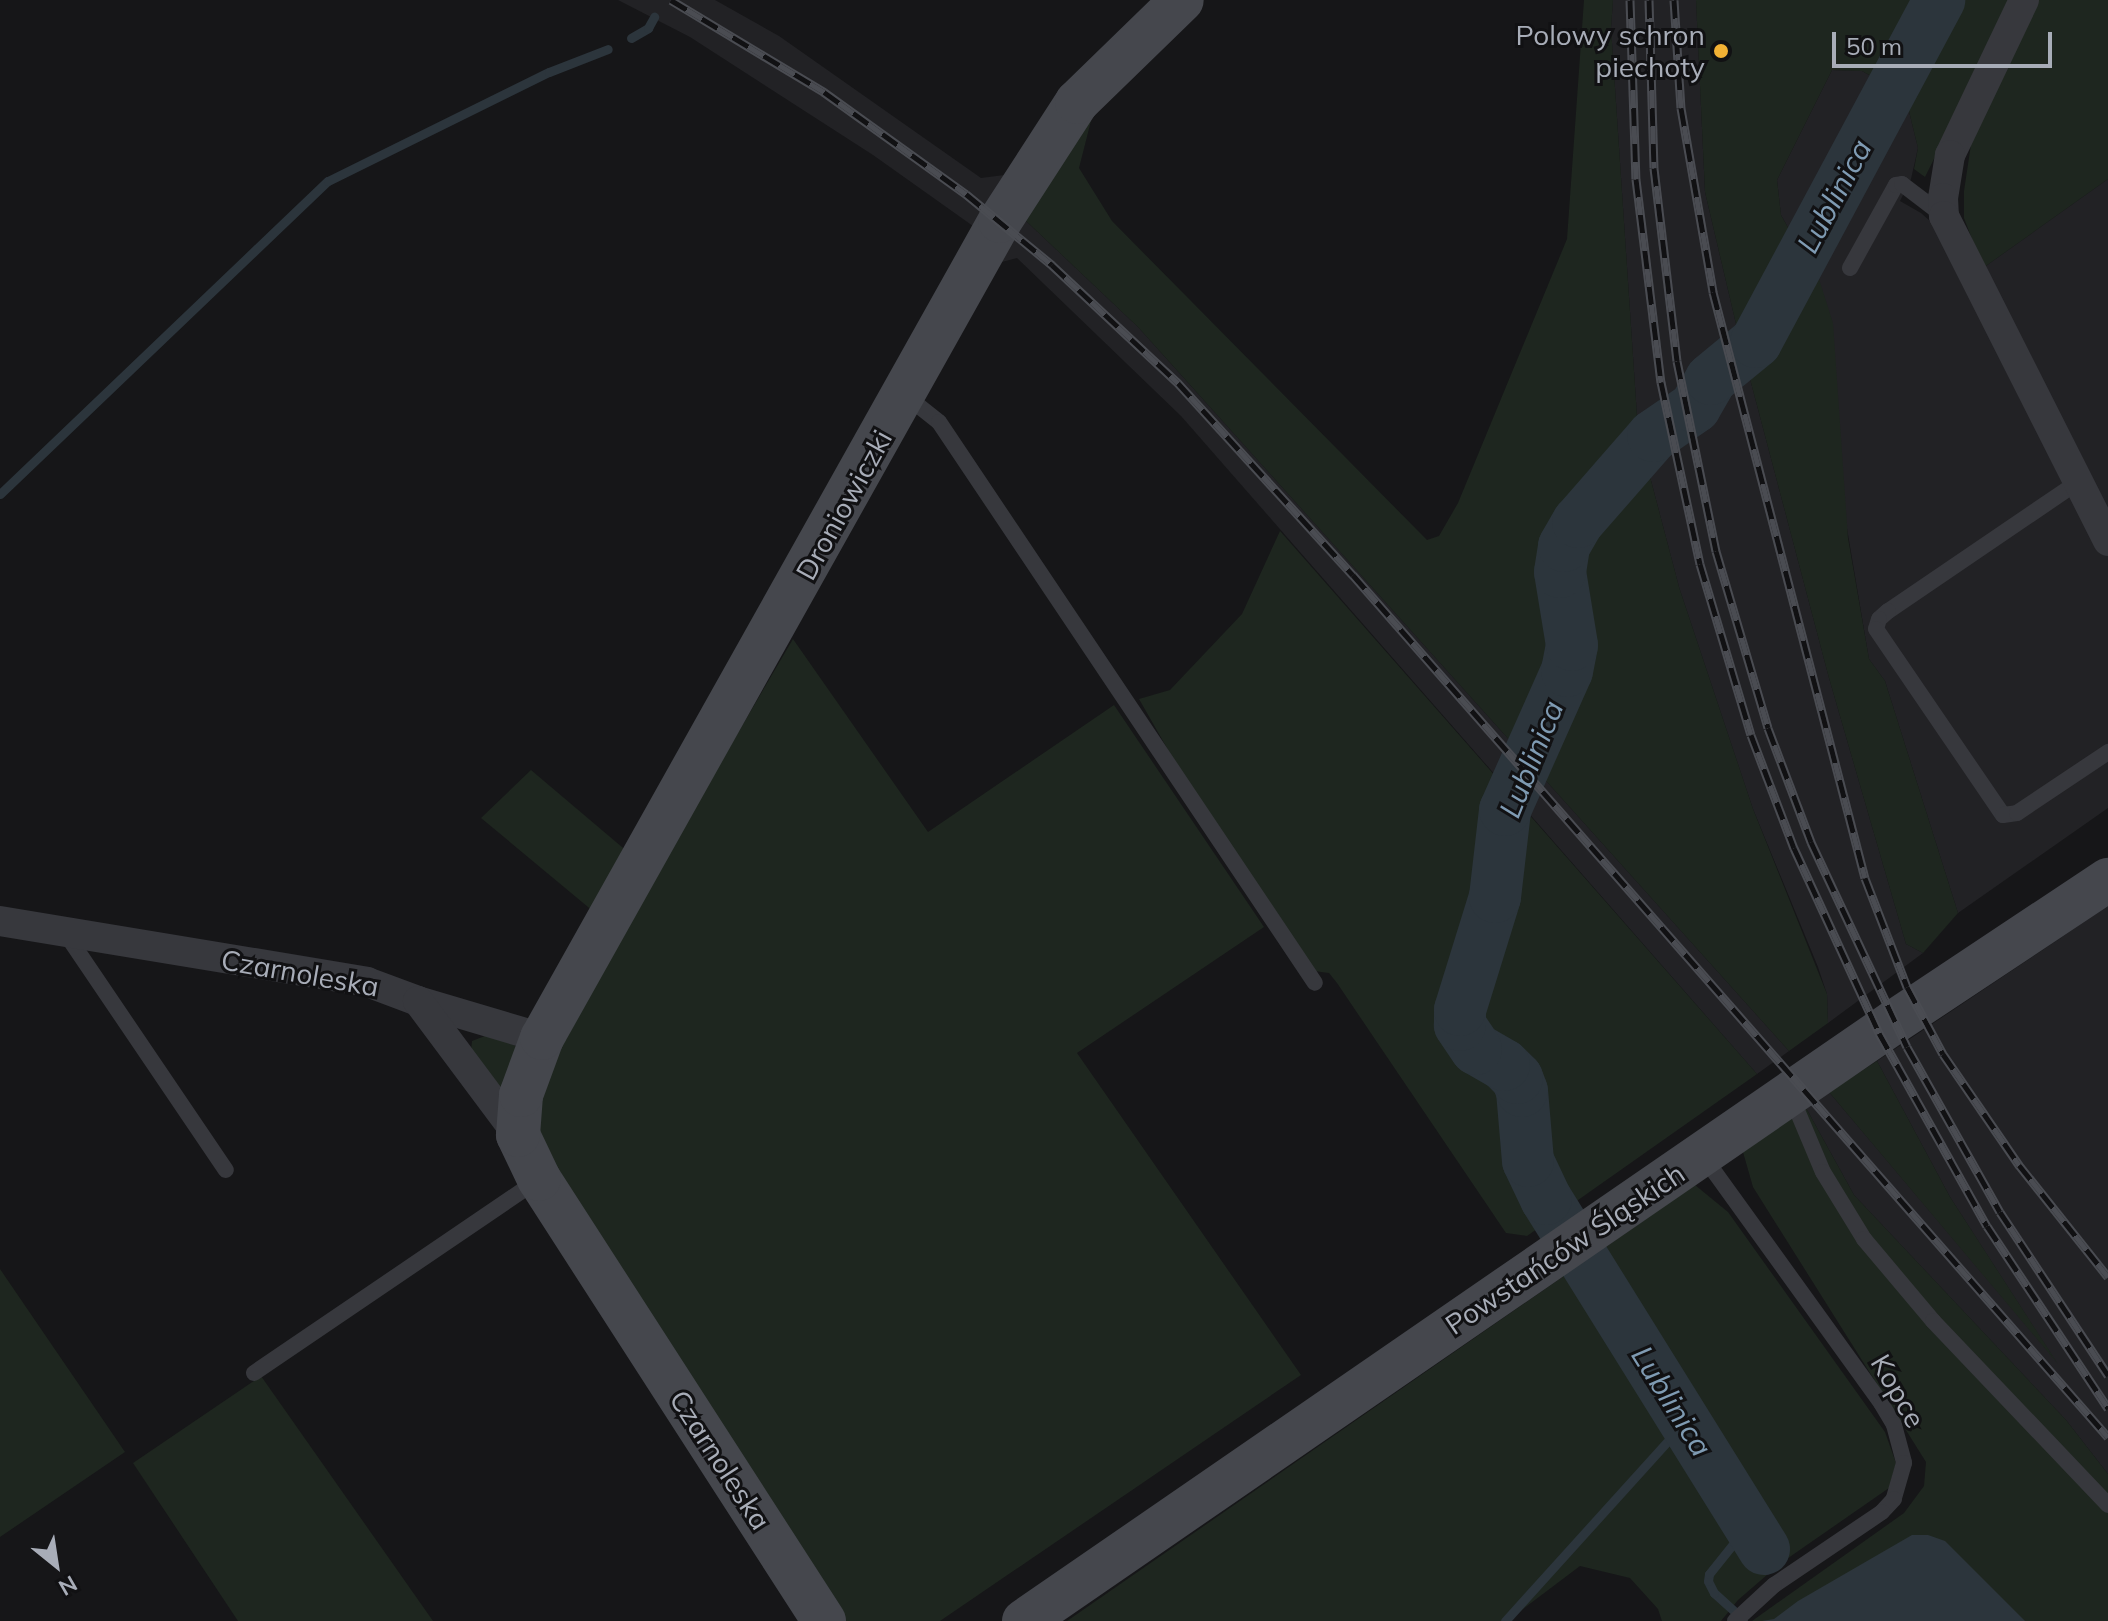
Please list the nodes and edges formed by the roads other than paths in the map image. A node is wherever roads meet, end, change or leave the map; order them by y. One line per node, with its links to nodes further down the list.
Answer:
1 (1182, 0): 5 (street, Droniowiczki)
2 (2024, 0): 3 (street)
3 (1944, 216): 4 (lane); 6 (street)
4 (1850, 268)
5 (905, 395): 13 (lane); 15 (street, Droniowiczki)
6 (2078, 482): 7 (street); 9 (lane)
7 (2101, 509): 8 (street)
8 (2108, 541)
9 (2108, 752)
10 (2108, 880): 16 (street, Powstańców Śląskich)
11 (0, 921): 12 (street, Czarnoleska)
12 (66, 934): 14 (street, Czarnoleska); 19 (lane)
13 (1315, 983)
14 (418, 1001): 15 (street, Czarnoleska); 17 (street)
15 (542, 1038): 17 (street, Czarnoleska)
16 (1790, 1094): 18 (street, Powstańców Śląskich); 22 (lane)
17 (518, 1135): 20 (street, Czarnoleska)
18 (1702, 1155): 23 (lane, Kopce); 25 (street, Powstańców Śląskich)
19 (226, 1170)
20 (539, 1179): 21 (lane); 24 (street, Czarnoleska)
21 (254, 1373)
22 (2108, 1505)
23 (1741, 1615)
24 (824, 1621)
25 (1024, 1621)

